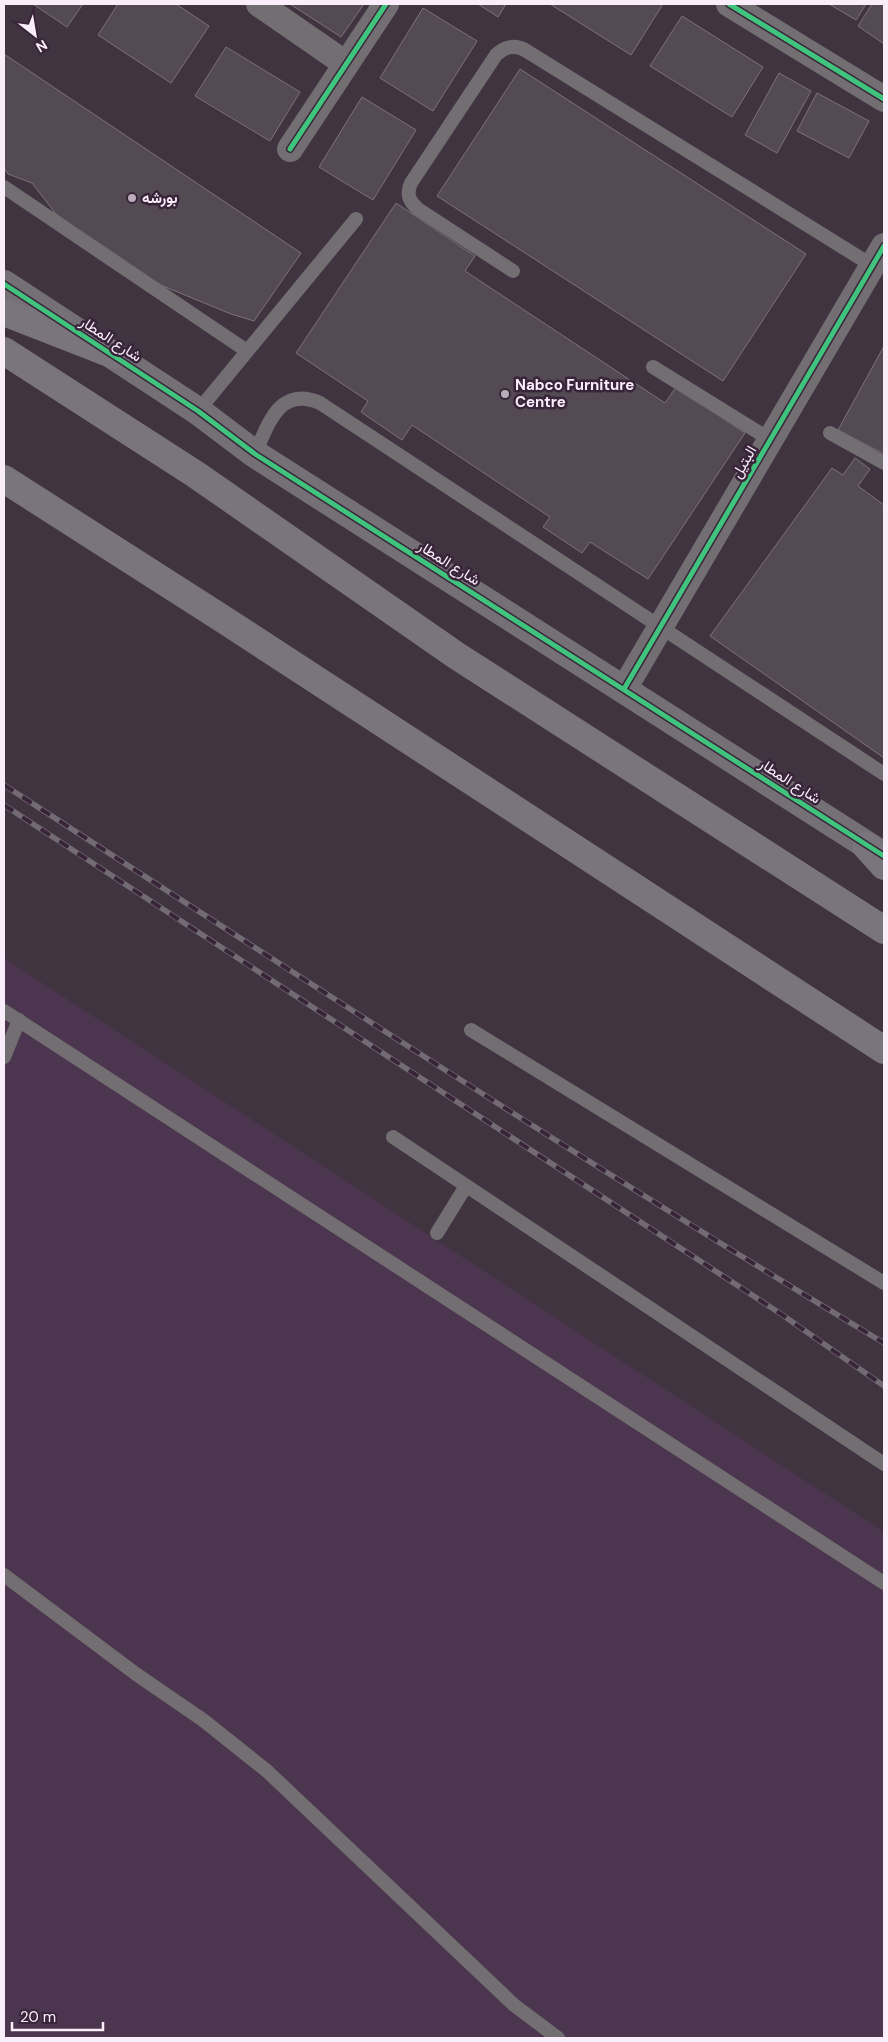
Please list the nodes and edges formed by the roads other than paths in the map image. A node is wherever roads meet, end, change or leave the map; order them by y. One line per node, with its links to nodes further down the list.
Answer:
1 (259, 4): 4 (street)
2 (386, 4): 4 (street)
3 (729, 4): 5 (street)
4 (346, 64): 6 (street)
5 (884, 99)
6 (290, 149)
7 (4, 187): 14 (lane)
8 (356, 219): 14 (lane)
9 (879, 256): 10 (lane); 19 (street, البتيل)
10 (513, 271)
11 (4, 284): 15 (street, شارع المطار)
12 (4, 312): 15 (highway)
13 (4, 351): 28 (highway)
14 (248, 351): 17 (lane)
15 (114, 355): 17 (street, شارع المطار)
16 (653, 367): 19 (lane)
17 (198, 411): 20 (street, شارع المطار)
18 (830, 433): 21 (lane)
19 (771, 440): 23 (street, البتيل)
20 (255, 454): 23 (lane); 24 (street, شارع المطار)
21 (884, 463)
22 (4, 479): 32 (highway)
23 (660, 628): 24 (street, البتيل); 25 (lane)
24 (624, 689): 26 (street, شارع المطار)
25 (884, 774)
26 (875, 851): 27 (highway)
27 (884, 866)
28 (884, 930)
29 (4, 1011): 30 (lane)
30 (19, 1020): 33 (lane); 40 (lane)
31 (471, 1030): 37 (lane)
32 (884, 1050)
33 (4, 1057)
34 (393, 1138): 35 (lane)
35 (466, 1186): 36 (lane); 38 (lane)
36 (437, 1233)
37 (884, 1283)
38 (884, 1464)
39 (4, 1575): 41 (lane)
40 (884, 1583)
41 (558, 2038)

